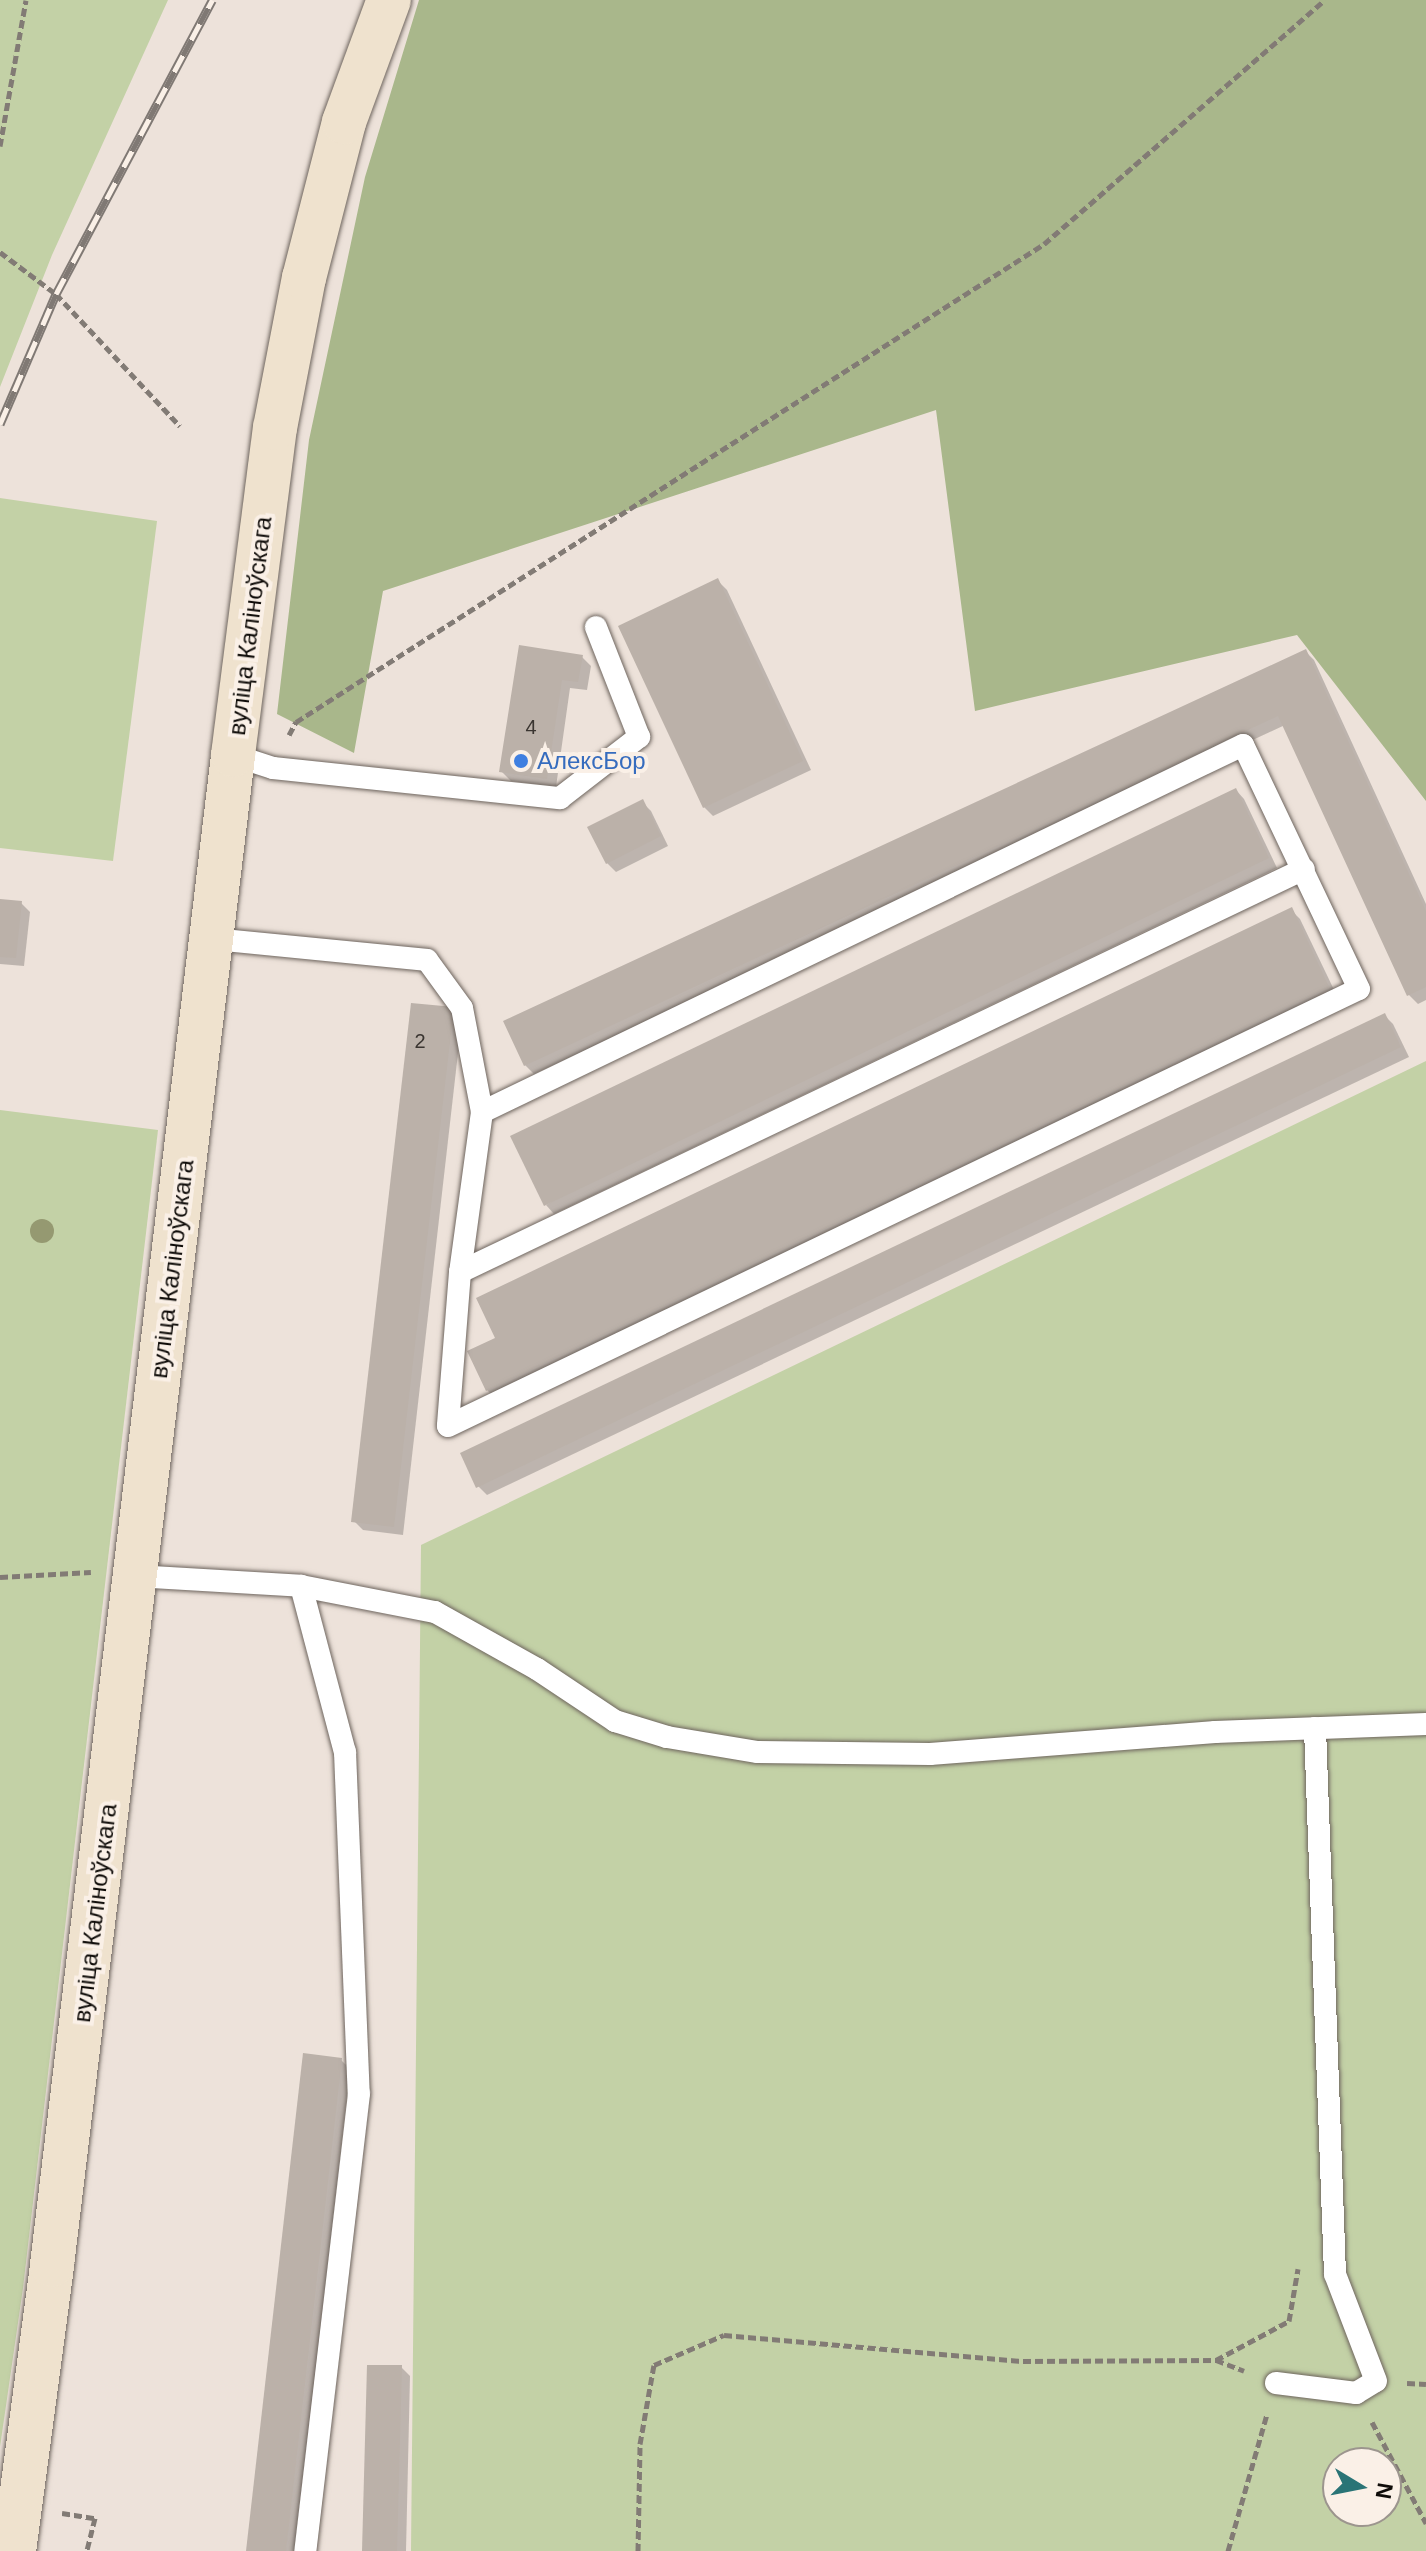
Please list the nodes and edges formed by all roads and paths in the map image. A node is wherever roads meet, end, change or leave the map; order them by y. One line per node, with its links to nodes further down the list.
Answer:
1 (26, 0): 4 (path)
2 (389, 0): 8 (street, вуліца Каліноўскага)
3 (1325, 0): 9 (path)
4 (0, 146)
5 (0, 252): 6 (path)
6 (180, 426)
7 (596, 627): 9 (lane)
8 (233, 755): 9 (lane); 11 (street, вуліца Каліноўскага)
9 (273, 768)
10 (1304, 869): 12 (lane); 13 (lane); 13 (lane)
11 (213, 939): 12 (lane); 14 (street, вуліца Каліноўскага)
12 (482, 1112): 13 (lane)
13 (460, 1272)
14 (135, 1576): 15 (path); 16 (lane); 23 (street, вуліца Каліноўскага)
15 (0, 1577)
16 (301, 1586): 18 (lane); 25 (lane)
17 (1426, 1724): 18 (lane)
18 (1315, 1728): 21 (lane)
19 (1299, 2264): 20 (path)
20 (1216, 2360): 21 (path); 26 (path)
21 (1276, 2383): 27 (path)
22 (95, 2518): 24 (path)
23 (14, 2551)
24 (87, 2551)
25 (305, 2551)
26 (638, 2551)
27 (1228, 2551)

